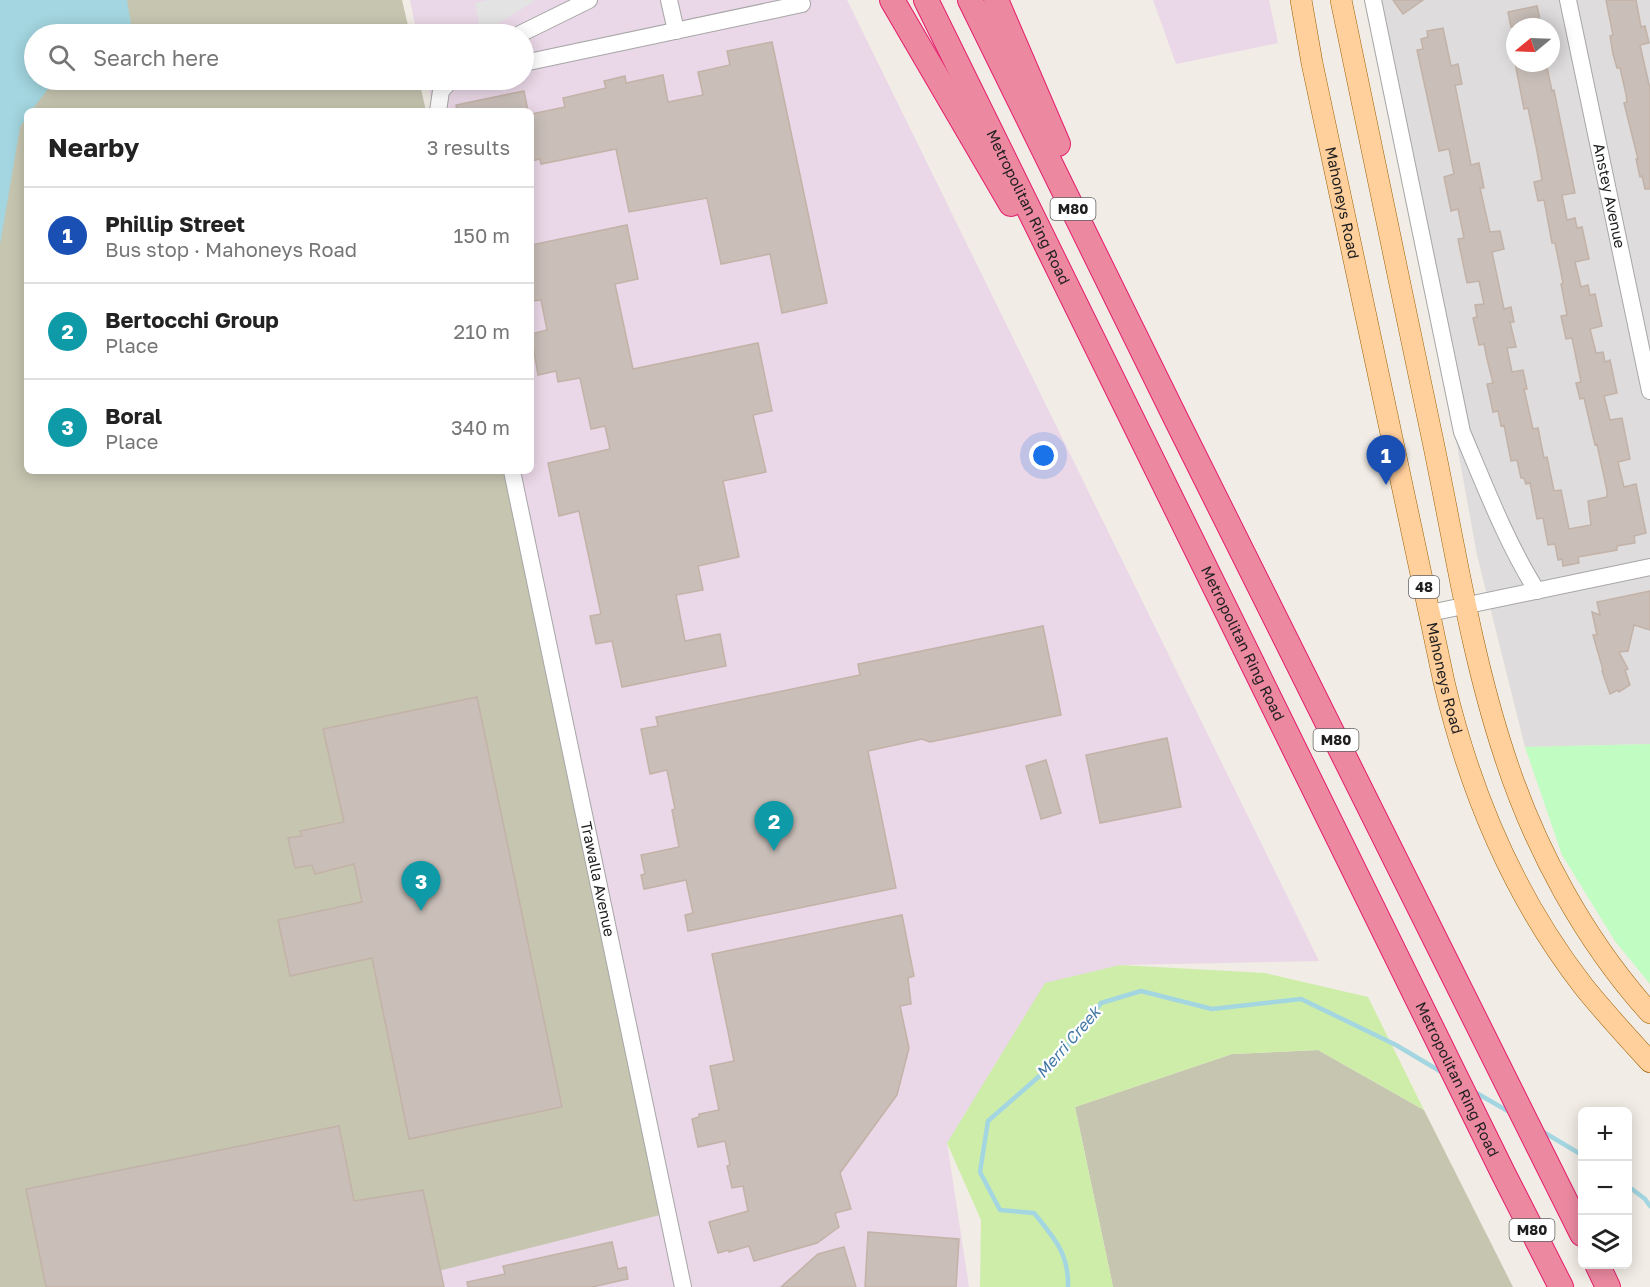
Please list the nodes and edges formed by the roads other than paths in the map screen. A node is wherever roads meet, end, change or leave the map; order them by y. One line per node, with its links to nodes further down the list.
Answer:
1 (589, 0): 12 (street)
2 (669, 0): 13 (street)
3 (892, 0): 17 (highway)
4 (926, 0): 17 (highway, Metropolitan Ring Road / M80)
5 (970, 0): 19 (highway, M80)
6 (996, 0): 19 (highway)
7 (1301, 0): 24 (main road, Mahoneys Road / 48)
8 (1341, 0): 23 (main road, 48)
9 (1373, 0): 22 (street)
10 (1568, 0): 18 (street, Anstey Avenue)
11 (802, 4): 13 (street)
12 (534, 27)
13 (676, 31): 14 (street)
14 (534, 61)
15 (442, 90): 16 (street)
16 (438, 108)
17 (1119, 390): 30 (highway, Metropolitan Ring Road / M80)
18 (1650, 391)
19 (1176, 419): 27 (highway, M80)
20 (513, 474): 29 (street, Trawalla Avenue)
21 (1650, 567): 22 (street)
22 (1537, 591): 23 (street)
23 (1466, 606): 24 (street); 25 (main road, 48)
24 (1430, 613): 26 (main road, Mahoneys Road / 48)
25 (1650, 1013)
26 (1650, 1062)
27 (1577, 1224)
28 (1599, 1269): 31 (highway)
29 (683, 1287)
30 (1561, 1287)
31 (1608, 1287)

